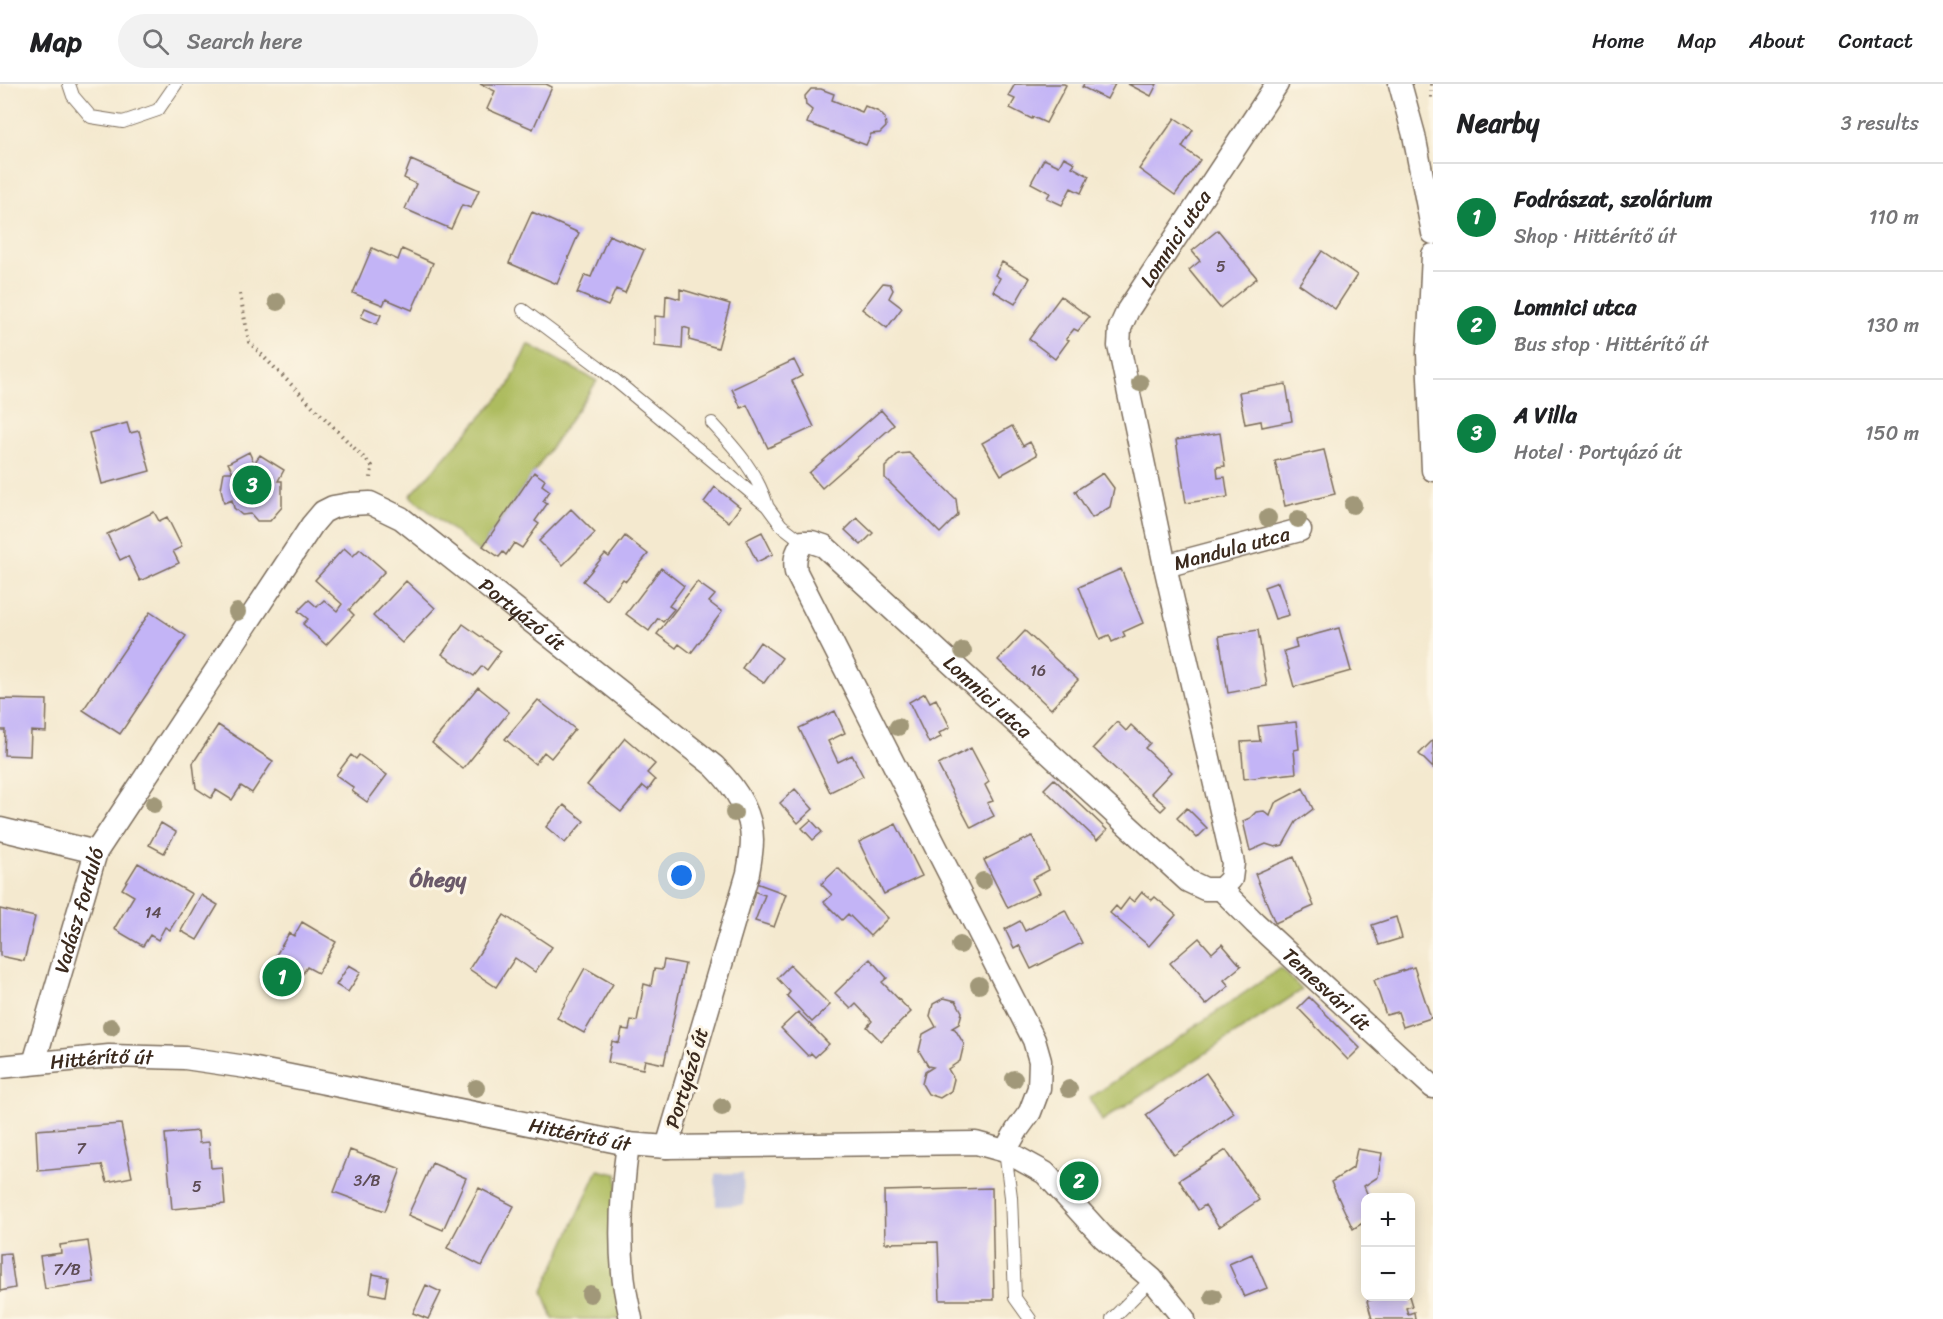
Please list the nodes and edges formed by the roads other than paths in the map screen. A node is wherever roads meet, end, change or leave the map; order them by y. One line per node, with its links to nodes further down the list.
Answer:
1 (69, 84): 2 (lane)
2 (176, 84)
3 (1277, 84): 13 (street, Lomnici utca)
4 (1400, 84): 5 (street)
5 (1433, 233)
6 (1433, 255): 9 (street)
7 (523, 310): 10 (lane)
8 (712, 423): 10 (lane)
9 (1433, 470)
10 (767, 506): 12 (lane)
11 (1300, 530): 13 (street, Mandula utca)
12 (803, 542): 16 (street, Lomnici utca); 22 (street)
13 (1165, 566): 16 (street, Lomnici utca)
14 (0, 830): 15 (street, Vadász forduló)
15 (96, 852): 17 (street, Vadász forduló); 21 (street, Portyázó út)
16 (1221, 889): 19 (street, Temesvári út)
17 (34, 1063): 18 (street, Hittérítő út); 20 (street, Hittérítő út)
18 (0, 1068)
19 (1433, 1087)
20 (628, 1144): 21 (street, Hittérítő út); 24 (street)
21 (667, 1147): 22 (street, Hittérítő út)
22 (1005, 1152): 23 (street, Hittérítő út); 25 (lane)
23 (1152, 1279): 26 (lane); 27 (street, Hittérítő út)
24 (631, 1319)
25 (1030, 1319)
26 (1112, 1319)
27 (1184, 1319)

